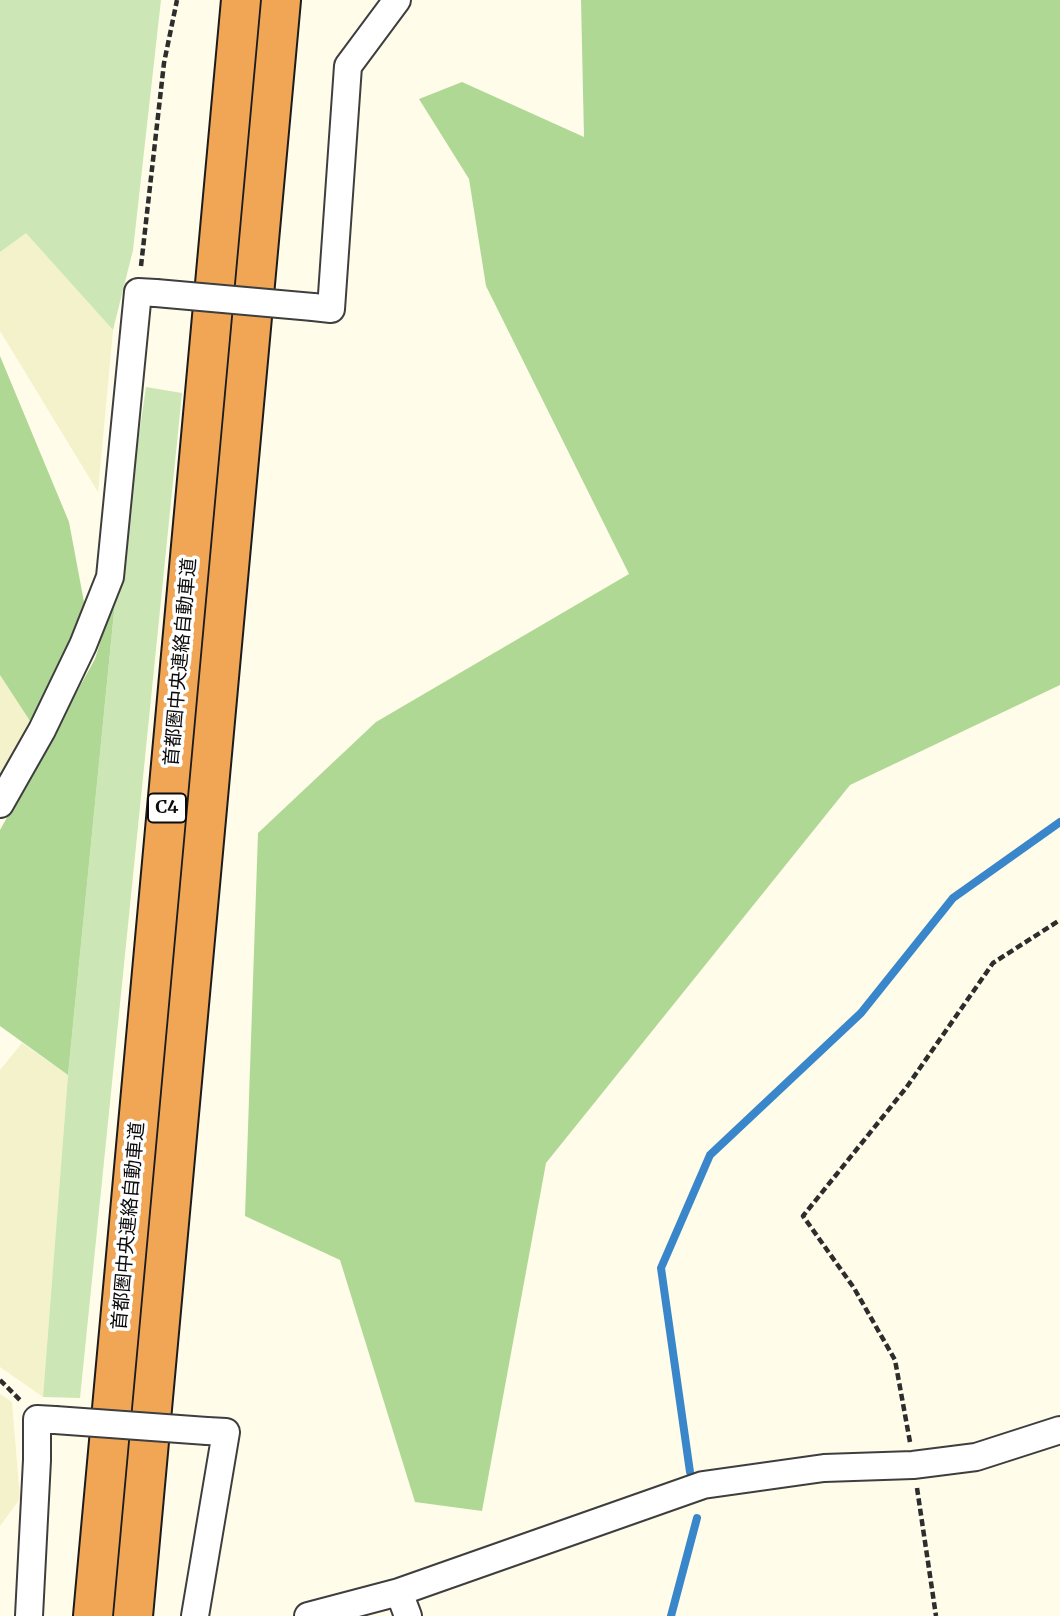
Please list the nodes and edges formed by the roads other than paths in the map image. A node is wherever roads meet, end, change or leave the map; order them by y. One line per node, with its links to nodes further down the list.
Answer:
1 (241, 0): 8 (highway, 首都圏中央連絡自動車道 / C4)
2 (281, 0): 9 (highway, 首都圏中央連絡自動車道 / C4)
3 (397, 0): 4 (street, bridge)
4 (0, 804)
5 (1060, 1430): 6 (street)
6 (403, 1604): 11 (street)
7 (29, 1616): 10 (street, bridge)
8 (93, 1616)
9 (133, 1616)
10 (195, 1616)
11 (308, 1616)

